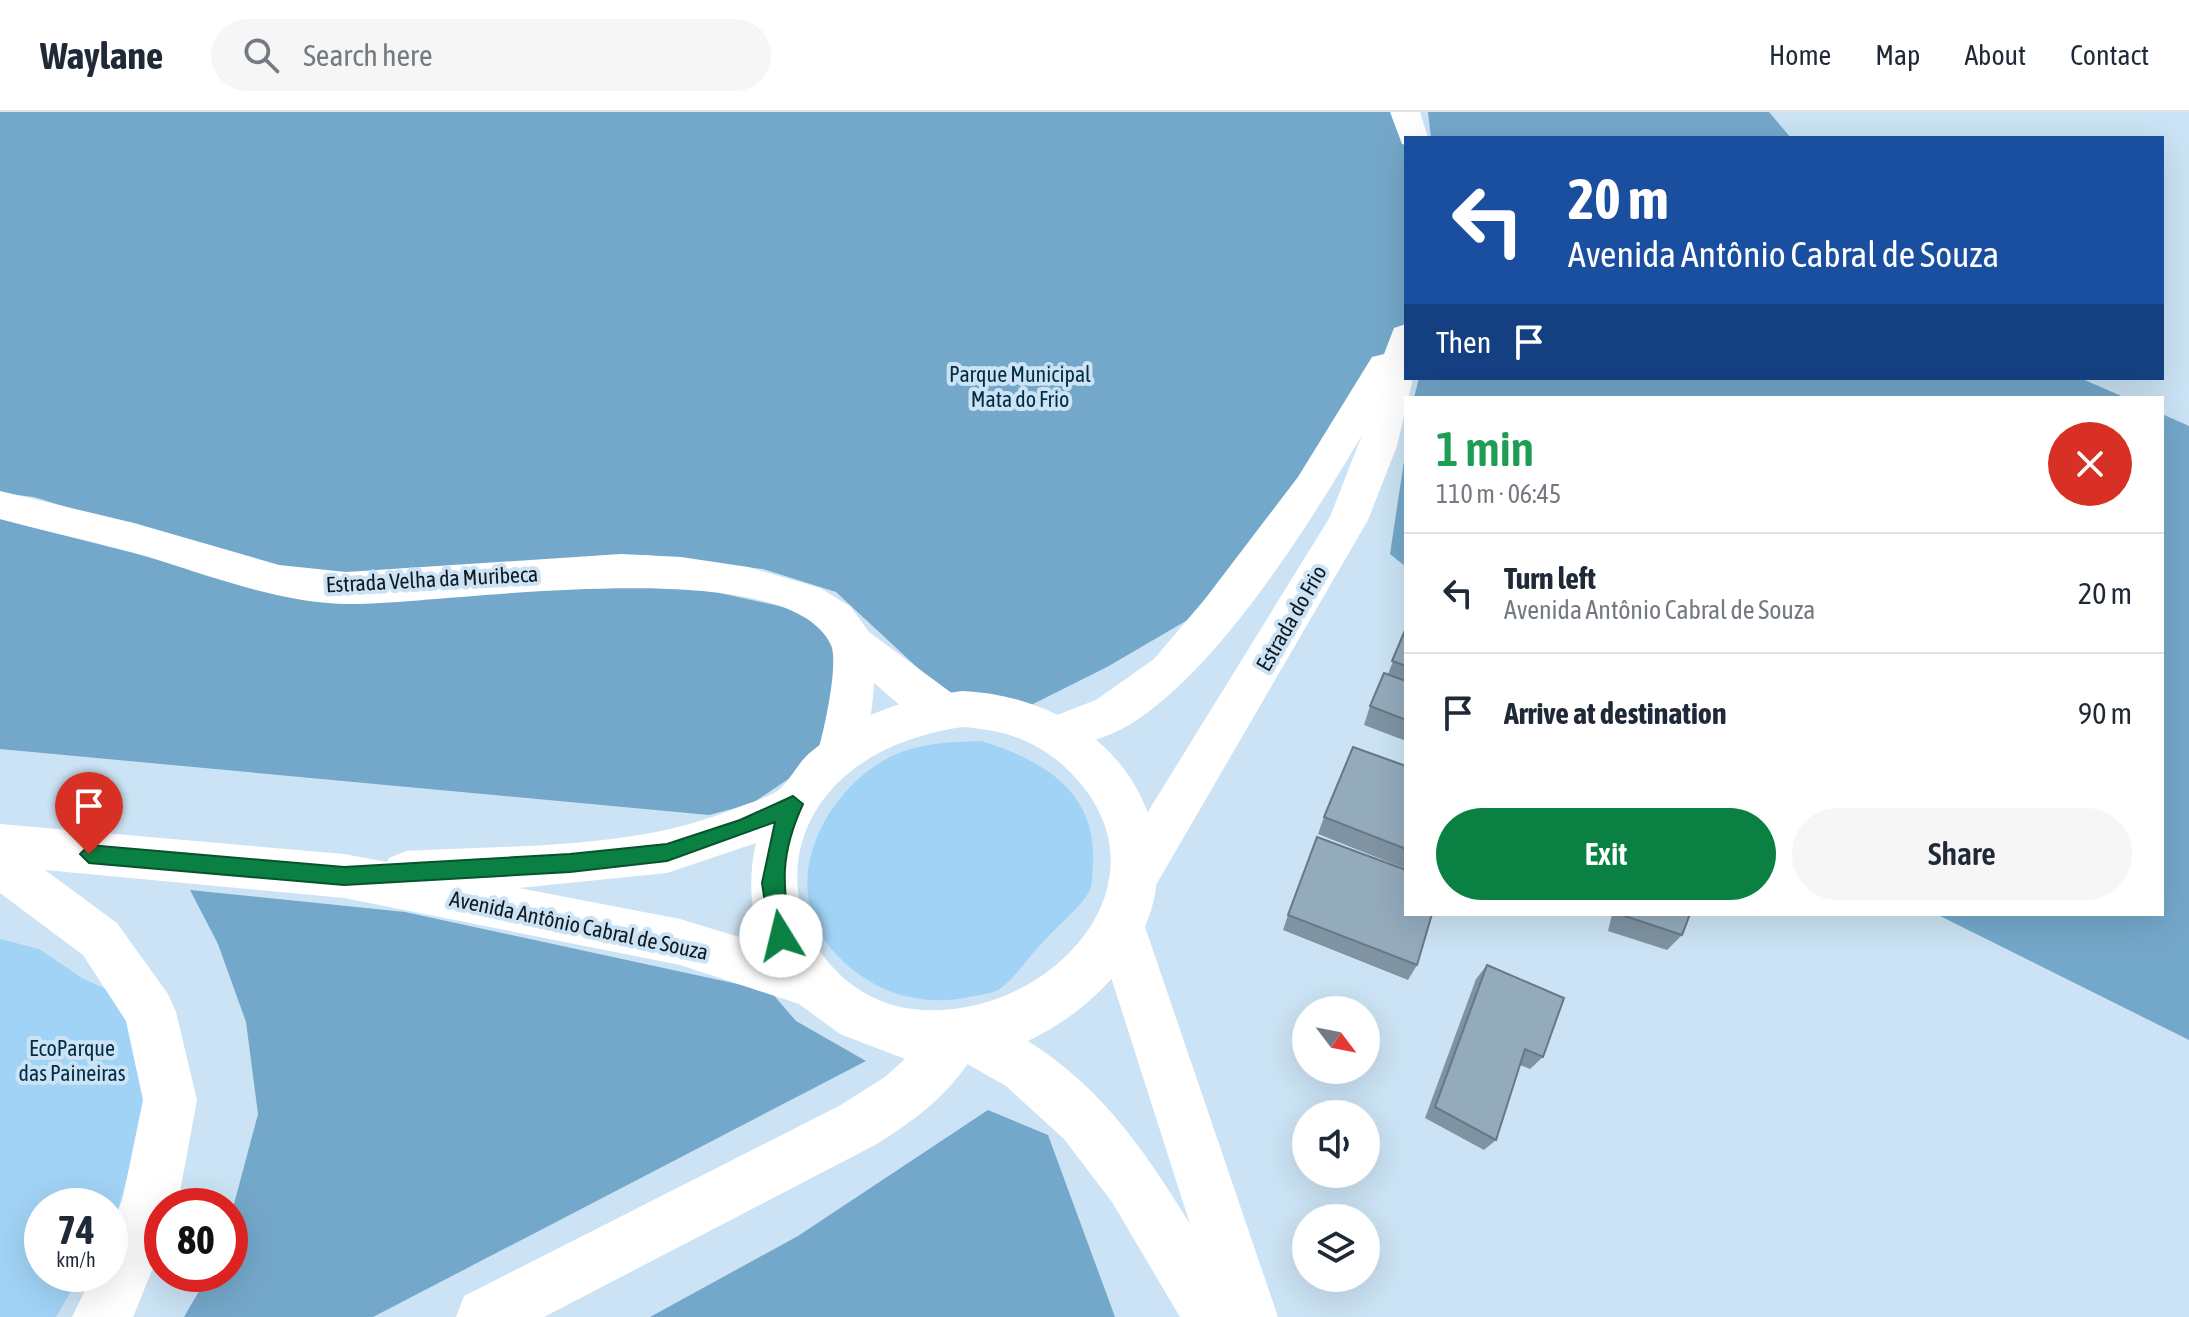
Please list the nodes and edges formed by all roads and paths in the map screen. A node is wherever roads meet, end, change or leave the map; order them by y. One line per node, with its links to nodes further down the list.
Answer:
1 (1405, 112): 2 (main road)
2 (1412, 136)
3 (1404, 338): 8 (main road, Estrada do Frio)
4 (1404, 343): 14 (main road, Estrada do Frio)
5 (0, 505): 6 (main road, Estrada Velha da Muribeca)
6 (854, 644): 7 (main road, Estrada Velha da Muribeca); 9 (main road)
7 (941, 710): 8 (main road); 9 (main road)
8 (1060, 733): 14 (main road)
9 (840, 751): 10 (main road)
10 (793, 804): 13 (main road, Avenida Antônio Cabral de Souza); 15 (main road)
11 (0, 845): 13 (main road, Avenida Antônio Cabral de Souza)
12 (0, 865): 17 (main road)
13 (344, 876): 15 (main road, Avenida Antônio Cabral de Souza)
14 (1126, 903): 16 (main road, Estrada do Frio); 20 (main road)
15 (811, 984): 16 (main road)
16 (962, 1035): 18 (main road); 19 (main road)
17 (101, 1317)
18 (485, 1317)
19 (1212, 1317)
20 (1249, 1317)

